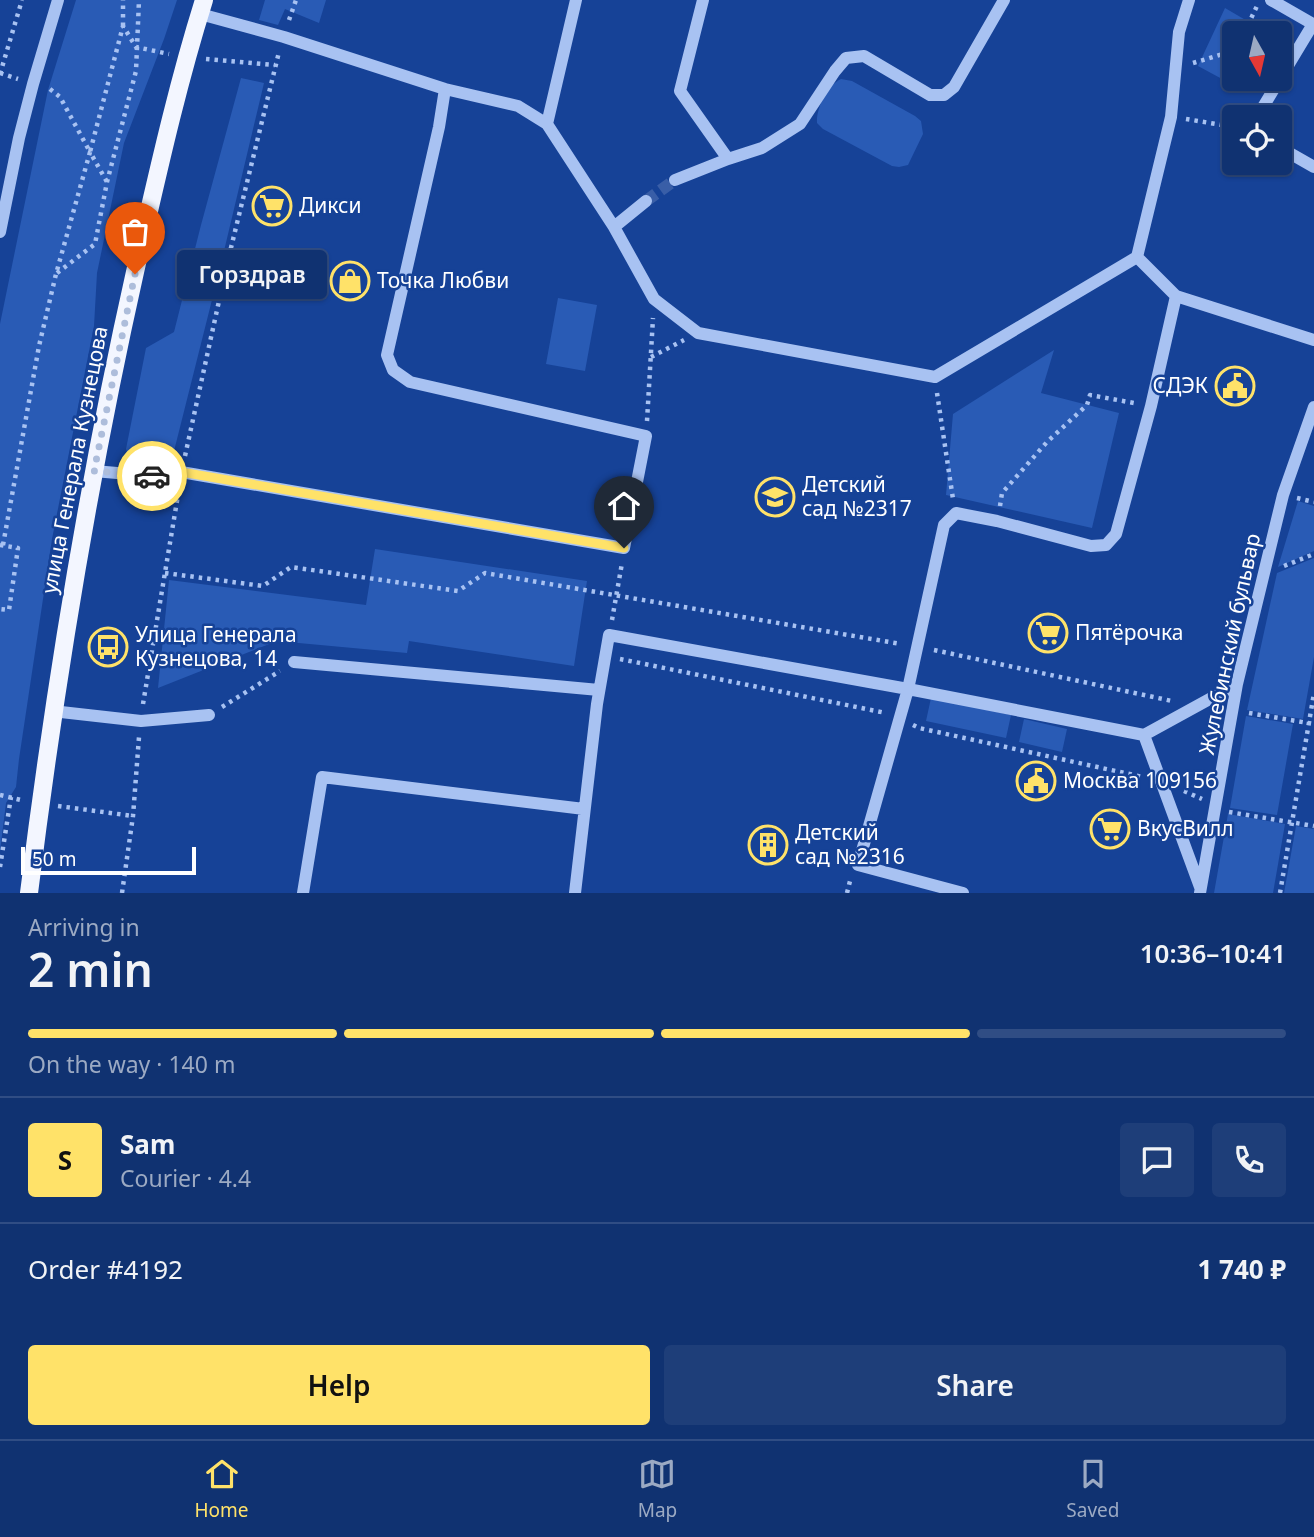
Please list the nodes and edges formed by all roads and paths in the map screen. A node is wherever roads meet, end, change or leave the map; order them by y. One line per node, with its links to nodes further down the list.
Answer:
1 (22, 0): 21 (path)
2 (58, 0): 22 (street)
3 (123, 0): 14 (path)
4 (139, 0): 16 (path)
5 (296, 0): 15 (path)
6 (576, 0): 26 (street)
7 (703, 0): 30 (street)
8 (1004, 0): 30 (street)
9 (1189, 0): 20 (street)
10 (1259, 0): 13 (path)
11 (1271, 0): 24 (street)
12 (202, 7): 15 (street); 18 (main road, улица Генерала Кузнецова)
13 (1249, 21)
14 (122, 26): 16 (path); 28 (path)
15 (284, 37): 19 (path); 23 (street)
16 (136, 47): 18 (path); 33 (path)
17 (1222, 54): 20 (path)
18 (188, 57): 19 (path); 48 (main road, улица Генерала Кузнецова)
19 (275, 65): 49 (path)
20 (1175, 69): 25 (street)
21 (0, 74): 22 (path)
22 (33, 84): 28 (path); 36 (street)
23 (445, 89): 26 (street); 47 (street)
24 (1264, 105)
25 (1171, 117): 27 (path); 37 (street)
26 (547, 124): 35 (street)
27 (1222, 125)
28 (90, 152): 33 (path); 38 (path)
29 (1292, 154): 31 (street)
30 (728, 159): 32 (street)
31 (1314, 167)
32 (675, 180)
33 (107, 182): 38 (path)
34 (646, 201): 35 (street)
35 (614, 227): 40 (street)
36 (0, 232)
37 (1137, 257): 39 (street); 44 (street)
38 (55, 274): 52 (path)
39 (1176, 296): 42 (street); 45 (street)
40 (654, 299): 41 (street); 43 (path)
41 (698, 333): 43 (path); 44 (street)
42 (1314, 340)
43 (650, 358): 47 (path)
44 (934, 377): 50 (path)
45 (1151, 407): 51 (path); 51 (street)
46 (1314, 407): 56 (street, Жулебинский бульвар)
47 (646, 436): 53 (street)
48 (94, 471): 49 (street); 68 (main road, улица Генерала Кузнецова)
49 (181, 472): 53 (street); 55 (path)
50 (956, 513): 51 (street); 60 (street)
51 (997, 521)
52 (2, 545): 58 (path)
53 (624, 548): 57 (path)
54 (1314, 554): 56 (path)
55 (165, 573): 57 (path); 70 (path)
56 (1264, 575): 62 (street, Жулебинский бульвар)
57 (616, 594): 59 (path); 60 (path)
58 (0, 609)
59 (609, 635): 63 (street); 64 (street)
60 (918, 647): 63 (street); 66 (path)
61 (294, 662): 64 (street); 69 (path)
62 (1237, 684): 66 (street); 67 (street, Жулебинский бульвар)
63 (908, 689): 72 (street); 87 (street)
64 (599, 690): 76 (street)
65 (1314, 693): 71 (path)
66 (1196, 706): 72 (street)
67 (1233, 710): 71 (path); 82 (street, Жулебинский бульвар)
68 (52, 711): 70 (street); 75 (main road, улица Генерала Кузнецова)
69 (209, 715): 70 (street)
70 (141, 721): 78 (path)
71 (1311, 724): 79 (path)
72 (1144, 735): 82 (street)
73 (0, 795): 74 (path)
74 (11, 797): 75 (path); 81 (path)
75 (40, 804): 78 (path); 83 (main road, улица Генерала Кузнецова)
76 (584, 809): 85 (street); 86 (street)
77 (1225, 811): 79 (path)
78 (133, 816): 84 (path)
79 (1292, 822): 80 (path); 88 (path)
80 (1314, 826)
81 (0, 867)
82 (1201, 891)
83 (29, 893)
84 (122, 893)
85 (303, 893)
86 (575, 893)
87 (962, 893)
88 (1280, 893)

